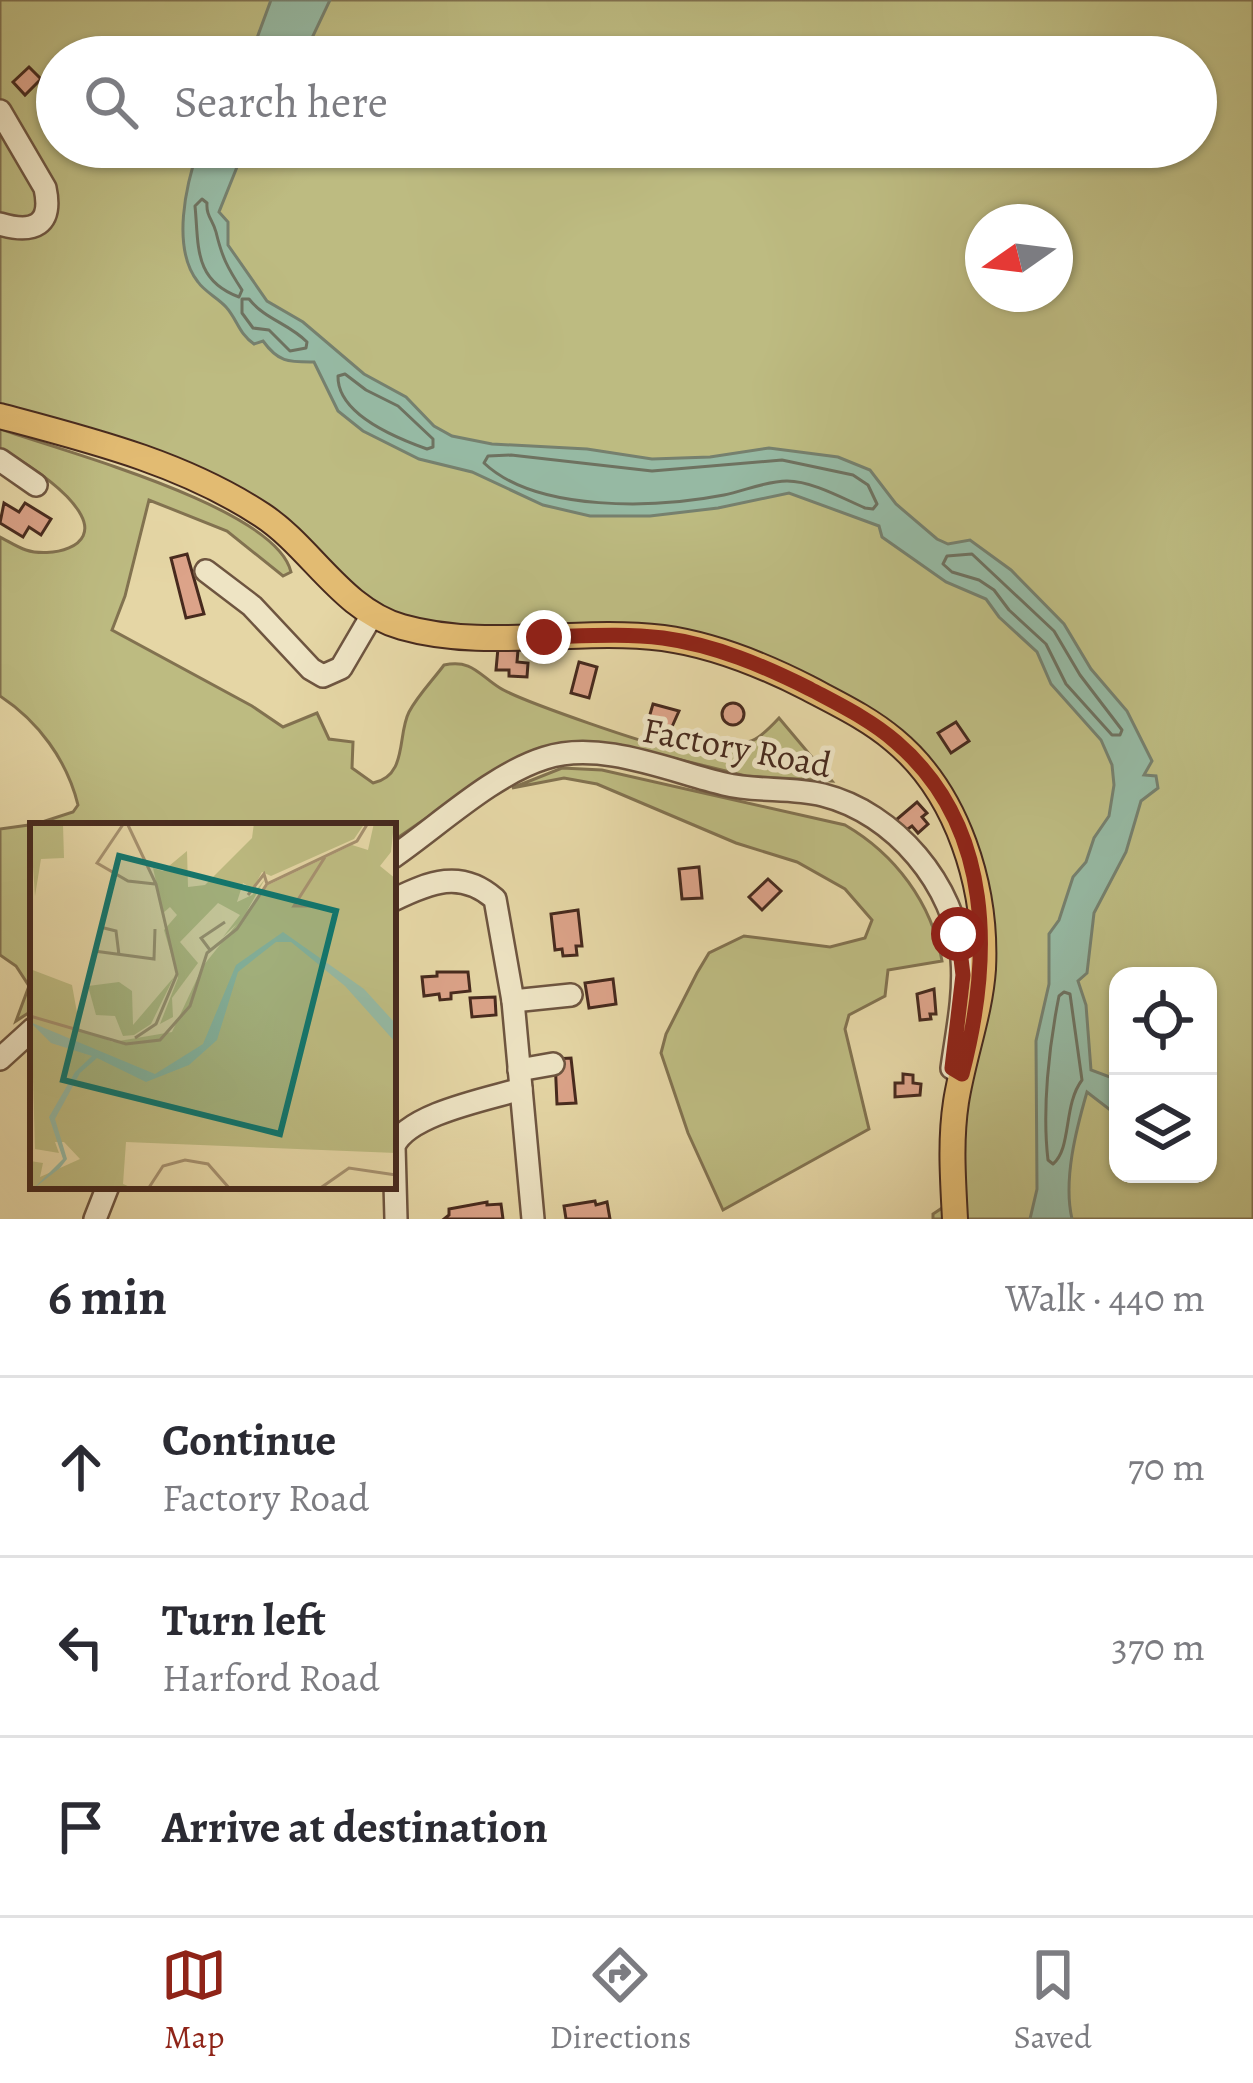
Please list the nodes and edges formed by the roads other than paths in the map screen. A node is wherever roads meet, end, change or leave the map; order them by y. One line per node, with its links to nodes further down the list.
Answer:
1 (0, 111): 2 (street)
2 (0, 224)
3 (0, 416): 7 (main road)
4 (0, 460): 5 (street)
5 (36, 485)
6 (206, 571): 7 (street)
7 (372, 615): 15 (main road)
8 (396, 855): 15 (street, Factory Road)
9 (396, 899): 11 (street)
10 (571, 995): 11 (street)
11 (513, 1001): 16 (street)
12 (30, 1032): 13 (street)
13 (0, 1059)
14 (553, 1064): 16 (street)
15 (962, 1074): 23 (main road)
16 (520, 1079): 17 (street); 22 (street)
17 (396, 1141)
18 (107, 1189): 20 (street)
19 (395, 1189): 21 (street)
20 (95, 1219)
21 (396, 1219)
22 (533, 1219)
23 (955, 1219)

